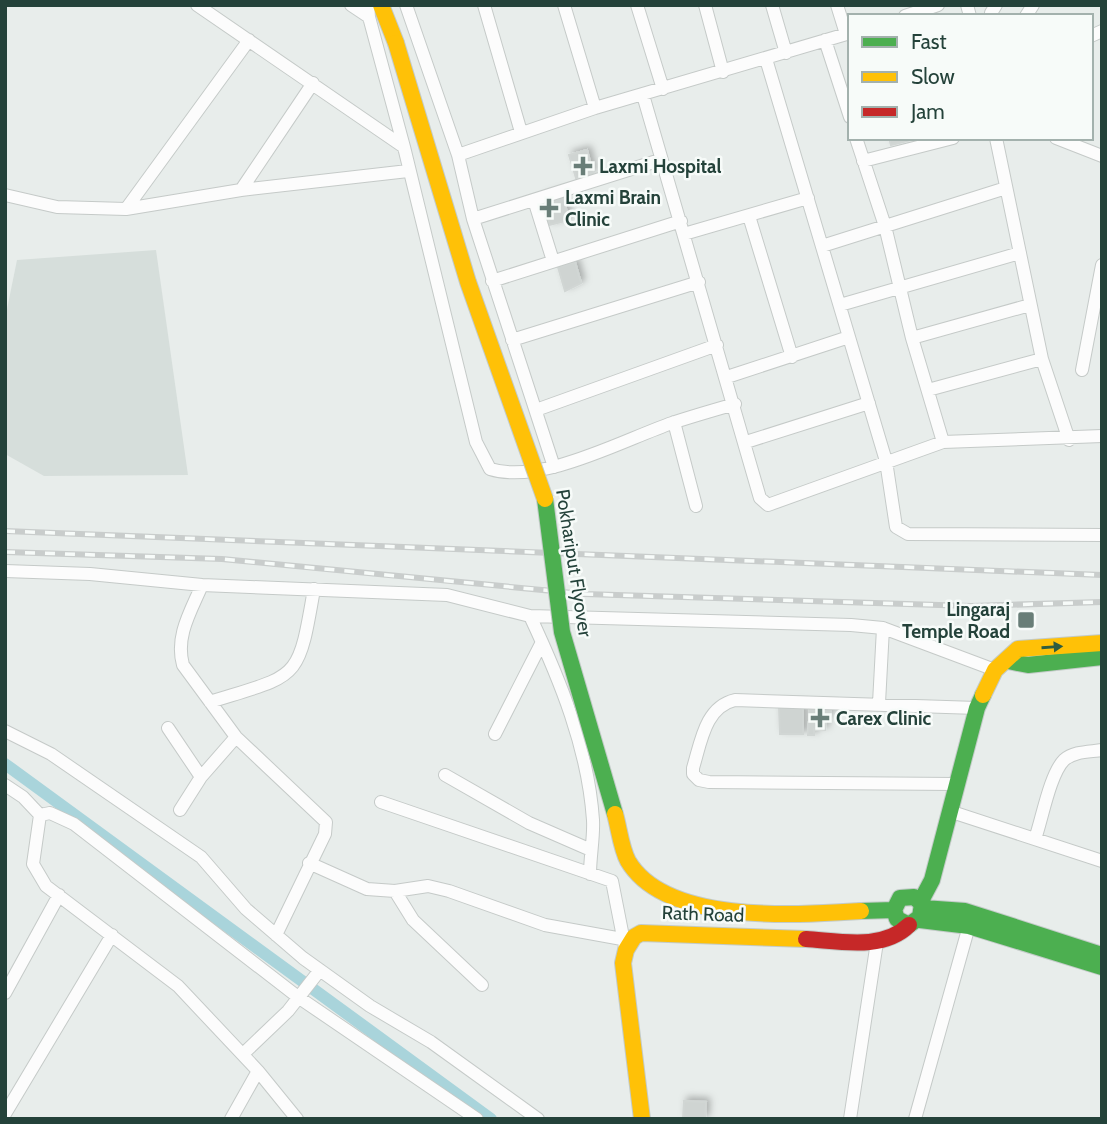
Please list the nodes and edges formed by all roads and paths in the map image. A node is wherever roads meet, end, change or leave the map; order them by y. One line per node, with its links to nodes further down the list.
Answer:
1 (197, 5): 14 (street)
2 (351, 5): 11 (street)
3 (406, 5): 30 (street)
4 (484, 5): 24 (street)
5 (564, 5): 23 (street)
6 (636, 5): 20 (street)
7 (705, 5): 18 (street)
8 (772, 5): 16 (street)
9 (837, 5): 13 (street)
10 (938, 5): 12 (street)
11 (373, 9): 29 (street); 107 (main road, Pokhariput Flyover, bridge)
12 (909, 11)
13 (848, 33): 15 (street)
14 (248, 40): 19 (street); 40 (street)
15 (825, 40): 16 (street); 22 (street)
16 (786, 53): 17 (street)
17 (766, 59): 18 (street); 38 (street)
18 (723, 72): 20 (street)
19 (313, 83): 29 (street); 36 (street)
20 (663, 89): 21 (street)
21 (643, 95): 23 (street); 32 (street)
22 (848, 103)
23 (595, 108): 24 (street)
24 (521, 132): 30 (street)
25 (857, 140): 33 (street)
26 (945, 140): 33 (street)
27 (996, 140): 35 (street)
28 (1061, 140): 31 (street)
29 (404, 147): 34 (street)
30 (458, 155): 42 (street)
31 (1102, 156)
32 (660, 160): 39 (street); 44 (street)
33 (863, 161): 43 (street)
34 (408, 172): 36 (street); 72 (street)
35 (1006, 188): 43 (street); 46 (street)
36 (240, 190): 40 (street)
37 (5, 195): 40 (street)
38 (808, 198): 41 (street); 45 (street)
39 (534, 200): 42 (street); 47 (street)
40 (126, 209)
41 (749, 216): 44 (street); 58 (street)
42 (473, 219): 49 (street)
43 (886, 226): 45 (street); 51 (street)
44 (682, 227): 47 (street); 50 (street)
45 (822, 246): 52 (street)
46 (1020, 253): 51 (street); 53 (street)
47 (553, 261): 49 (street)
48 (1102, 265): 60 (street)
49 (492, 281): 56 (street)
50 (699, 282): 56 (street); 57 (street)
51 (902, 288): 52 (street); 55 (street)
52 (840, 305): 54 (street)
53 (1030, 305): 55 (street); 59 (street)
54 (849, 337): 58 (street); 63 (street)
55 (912, 338): 62 (street)
56 (512, 340): 65 (street)
57 (717, 345): 61 (street); 65 (street)
58 (792, 357): 61 (street)
59 (1042, 359): 62 (street); 68 (street)
60 (1082, 370)
61 (727, 377): 64 (street)
62 (928, 390): 70 (street)
63 (869, 403): 69 (street); 71 (street)
64 (735, 404): 66 (street); 69 (street)
65 (536, 410): 72 (street)
66 (674, 422): 72 (street); 73 (street)
67 (1102, 436): 68 (street)
68 (1069, 440): 70 (street)
69 (746, 442): 71 (street)
70 (943, 442): 71 (street)
71 (886, 461): 74 (street)
72 (554, 467)
73 (696, 506)
74 (1102, 535)
75 (5, 571): 76 (street)
76 (202, 585): 77 (street); 84 (street)
77 (314, 589): 78 (street); 84 (street)
78 (530, 616): 79 (street); 80 (street)
79 (883, 628): 83 (street); 85 (street)
80 (542, 642): 89 (street); 101 (street)
81 (1102, 643): 83 (main road, one-way to 81)
82 (1102, 657): 83 (main road)
83 (1002, 666): 86 (main road)
84 (211, 702): 90 (street)
85 (879, 703): 86 (street); 94 (street)
86 (976, 708): 94 (main road)
87 (168, 728): 93 (street)
88 (5, 731): 110 (street)
89 (495, 734)
90 (236, 737): 93 (street); 103 (street)
91 (1102, 750): 100 (street)
92 (445, 775): 101 (street)
93 (201, 777): 97 (street)
94 (955, 784): 98 (main road)
95 (5, 785): 99 (street)
96 (381, 803): 104 (street)
97 (180, 810)
98 (949, 811): 100 (street); 108 (main road)
99 (40, 815): 106 (street); 119 (street)
100 (1035, 839): 102 (street)
101 (590, 850): 104 (street)
102 (1102, 861)
103 (309, 863): 105 (street); 110 (street)
104 (590, 874): 113 (street)
105 (395, 891): 113 (street); 117 (street)
106 (59, 895): 111 (street); 118 (street)
107 (894, 910): 108 (main road); 108 (main road)
108 (918, 914): 109 (main road); 112 (main road, Rath Road); 114 (main road)
109 (970, 926): 115 (main road); 129 (street)
110 (276, 935): 116 (street)
111 (111, 936): 120 (street); 122 (street)
112 (877, 942): 113 (main road, Rath Road); 128 (street)
113 (624, 945): 127 (main road)
114 (1102, 955)
115 (1102, 967)
116 (320, 970): 119 (street); 126 (street)
117 (482, 985)
118 (5, 993)
119 (298, 997): 120 (street); 125 (street)
120 (243, 1054): 121 (street)
121 (258, 1071): 123 (street); 124 (street)
122 (5, 1114)
123 (231, 1119)
124 (297, 1119)
125 (477, 1119)
126 (538, 1119)
127 (642, 1119)
128 (850, 1119)
129 (915, 1119)

